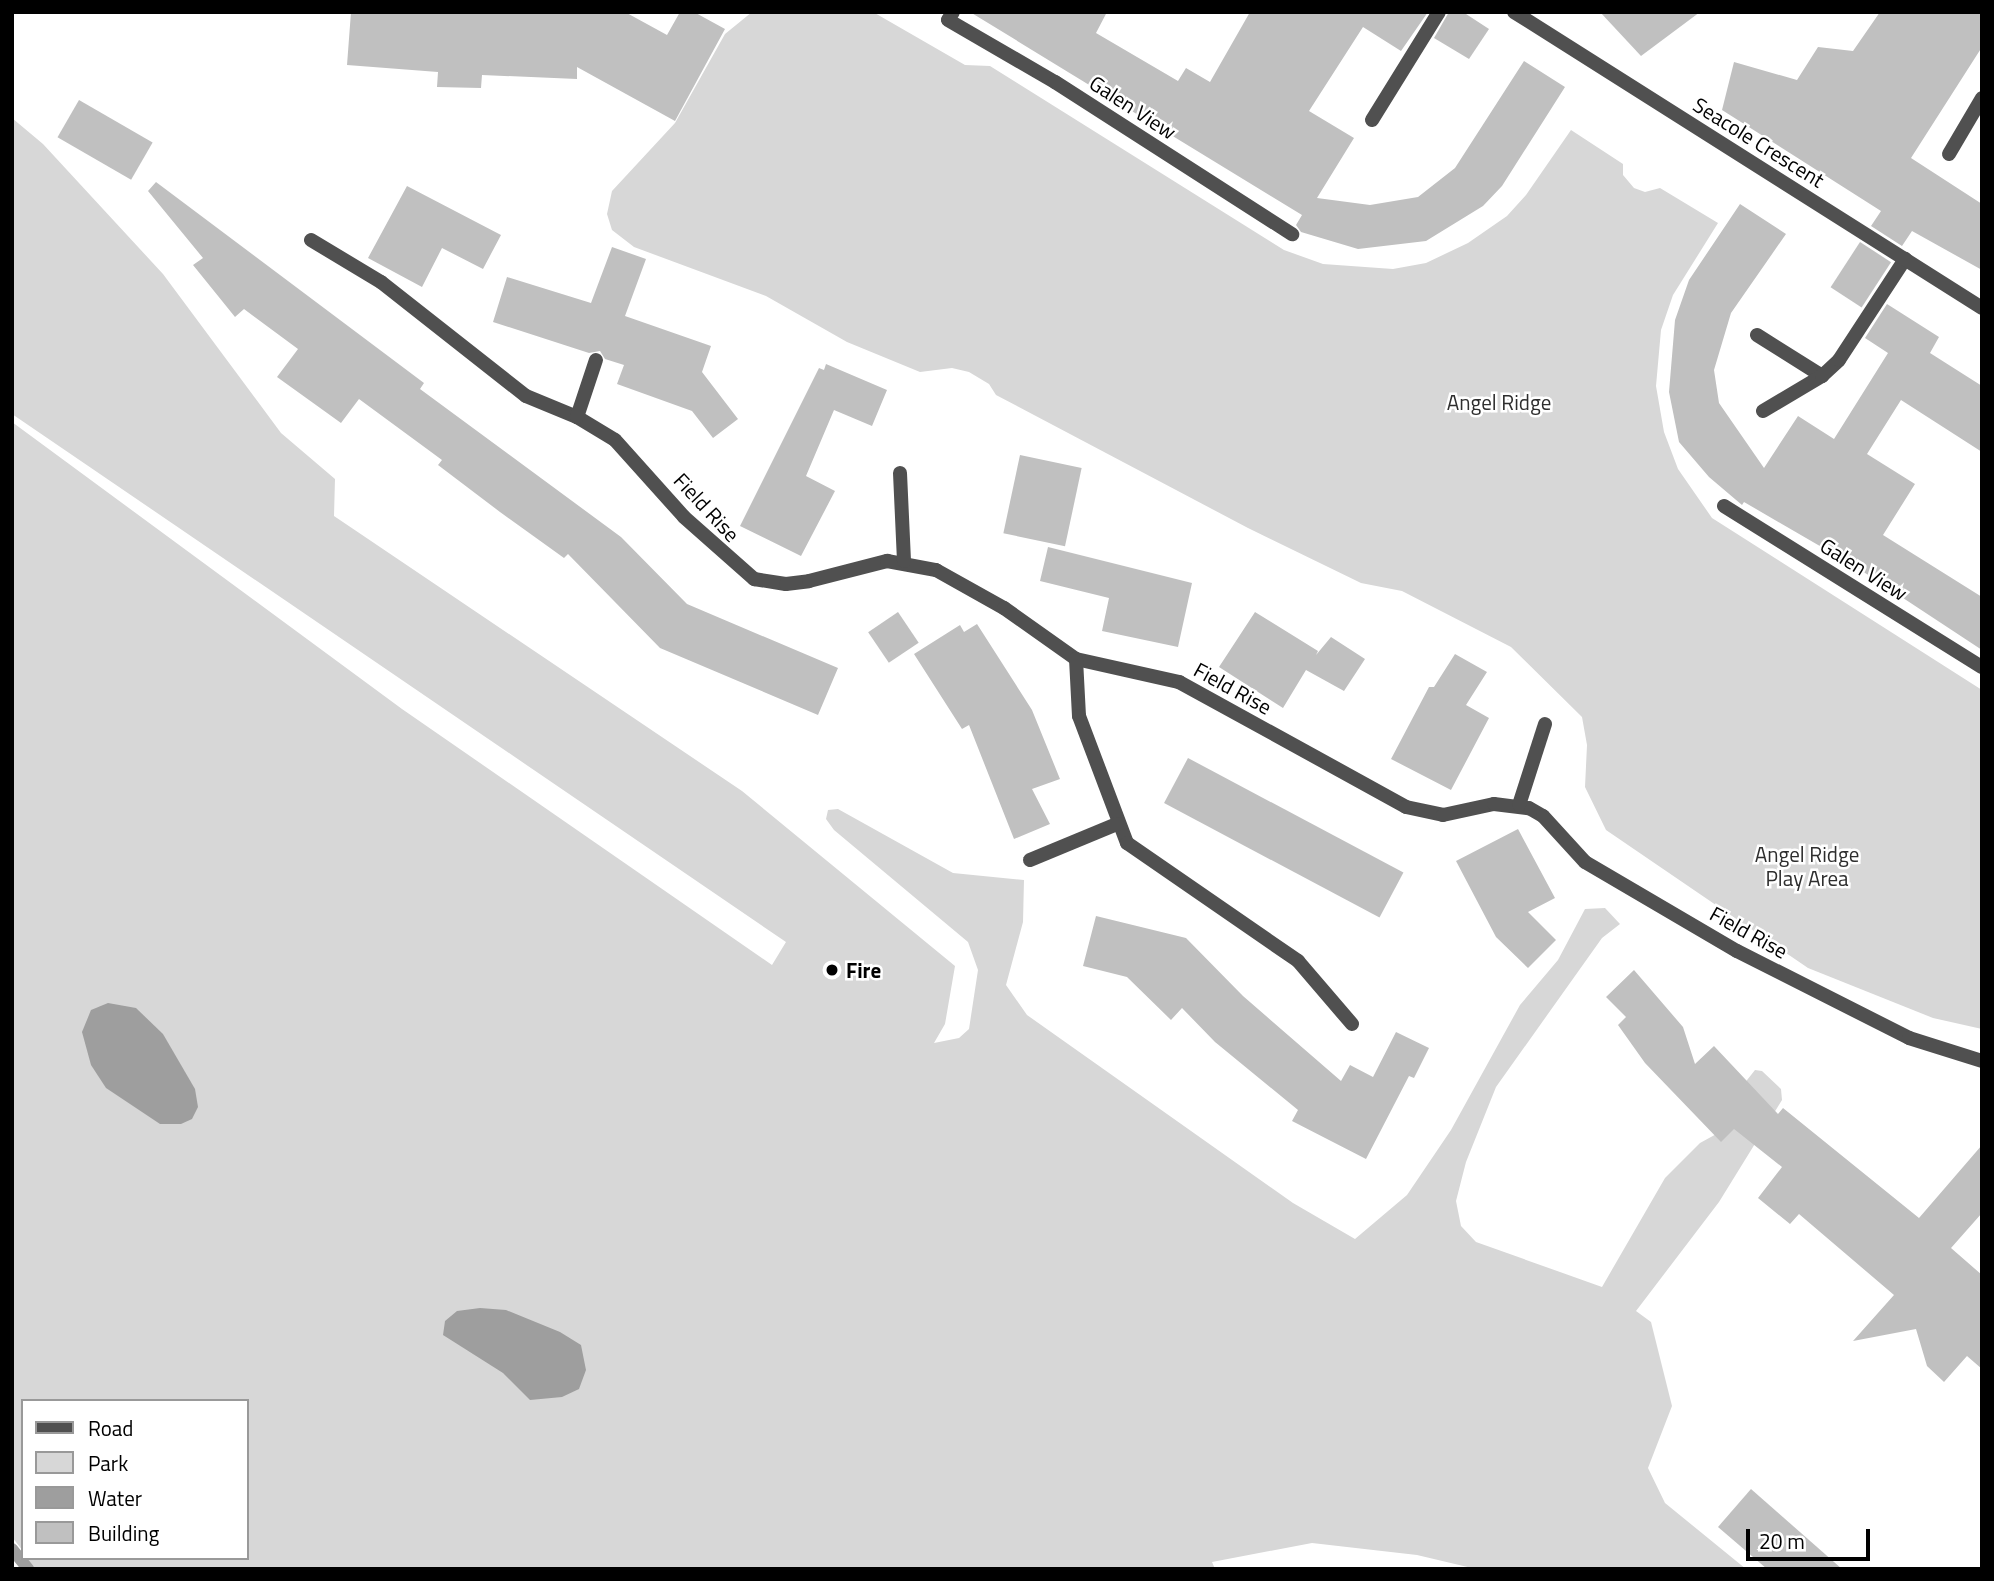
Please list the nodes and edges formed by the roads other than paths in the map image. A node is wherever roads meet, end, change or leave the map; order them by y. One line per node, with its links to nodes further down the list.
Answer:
1 (1438, 12): 5 (street)
2 (1514, 12): 9 (street, Seacole Crescent)
3 (950, 16): 7 (street, Galen View)
4 (1982, 98): 6 (street)
5 (1372, 120)
6 (1949, 154)
7 (1292, 234)
8 (312, 240): 15 (street, Field Rise)
9 (1905, 259): 10 (street, Seacole Crescent); 13 (street)
10 (1982, 308)
11 (1757, 335): 13 (street)
12 (596, 360): 15 (street)
13 (1822, 376): 14 (street)
14 (1763, 411)
15 (577, 417): 18 (street, Field Rise)
16 (900, 473): 18 (street)
17 (1724, 506): 20 (street, Galen View)
18 (904, 561): 19 (street, Field Rise)
19 (1076, 659): 22 (street, Field Rise); 23 (street)
20 (1982, 667)
21 (1545, 724): 22 (street)
22 (1519, 805): 26 (street, Field Rise)
23 (1117, 824): 24 (street); 25 (street)
24 (1030, 860)
25 (1352, 1024)
26 (1982, 1061)

